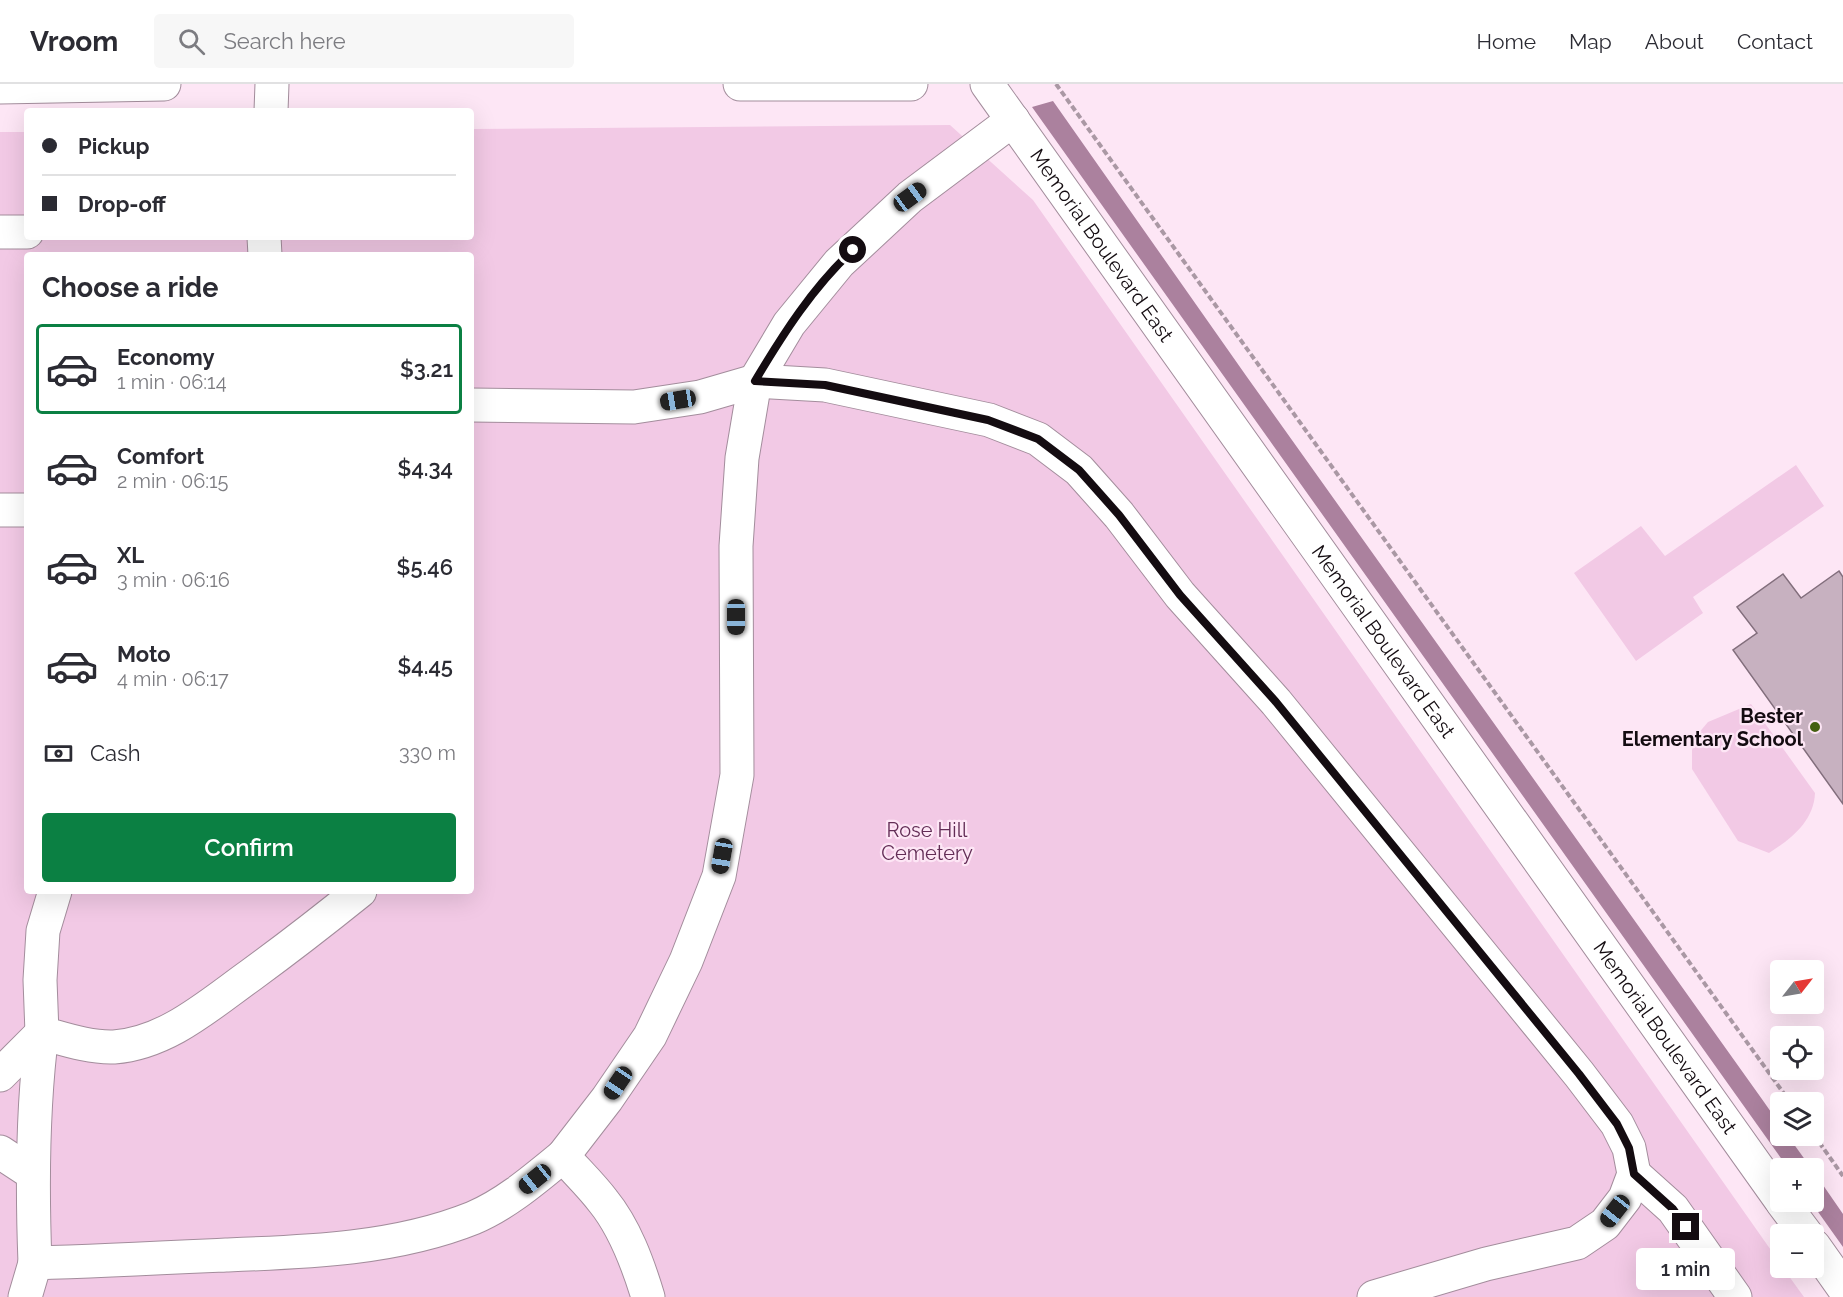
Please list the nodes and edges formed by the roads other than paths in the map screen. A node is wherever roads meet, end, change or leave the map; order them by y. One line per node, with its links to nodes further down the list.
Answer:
1 (164, 84): 6 (main road)
2 (272, 84): 8 (main road)
3 (740, 84): 4 (main road)
4 (911, 84)
5 (987, 84): 9 (main road, Memorial Boulevard East)
6 (92, 85): 7 (main road)
7 (0, 87)
8 (271, 108)
9 (1013, 120): 12 (main road); 24 (main road, Memorial Boulevard East)
10 (0, 232): 11 (main road)
11 (24, 232)
12 (755, 381): 13 (main road); 21 (main road); 23 (main road)
13 (474, 405)
14 (0, 510): 15 (main road)
15 (24, 510)
16 (54, 894): 18 (main road)
17 (356, 894): 18 (main road)
18 (42, 1033): 19 (main road); 22 (main road)
19 (0, 1075)
20 (0, 1152): 22 (main road)
21 (562, 1156): 26 (main road); 29 (main road)
22 (32, 1173): 26 (main road)
23 (1634, 1174): 30 (main road); 31 (main road)
24 (1770, 1185)
25 (1824, 1260): 27 (main road)
26 (35, 1263): 28 (main road)
27 (1843, 1287)
28 (25, 1297)
29 (648, 1297)
30 (1374, 1297)
31 (1735, 1297)

